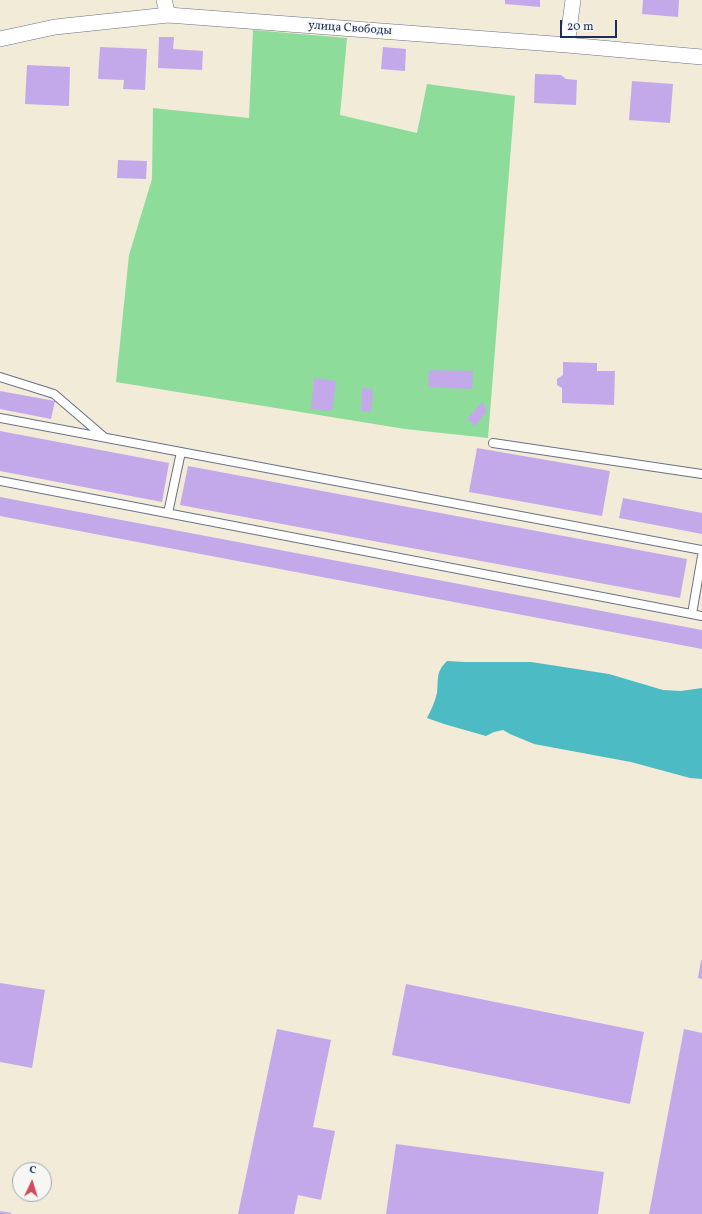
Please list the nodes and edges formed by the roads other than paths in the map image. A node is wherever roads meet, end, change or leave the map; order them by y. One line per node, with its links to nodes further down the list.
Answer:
1 (164, 0): 3 (street)
2 (573, 0): 5 (street)
3 (168, 15): 4 (street, улица Свободы); 5 (street, улица Свободы)
4 (0, 40)
5 (568, 45): 6 (street, улица Свободы)
6 (702, 57)
7 (0, 377): 9 (lane)
8 (0, 418): 9 (lane)
9 (104, 437): 11 (lane)
10 (493, 443): 12 (lane)
11 (181, 452): 14 (lane); 15 (lane)
12 (702, 474)
13 (0, 481): 14 (lane)
14 (168, 513): 17 (lane)
15 (702, 550)
16 (702, 556): 17 (lane)
17 (692, 614): 18 (lane)
18 (702, 616)

